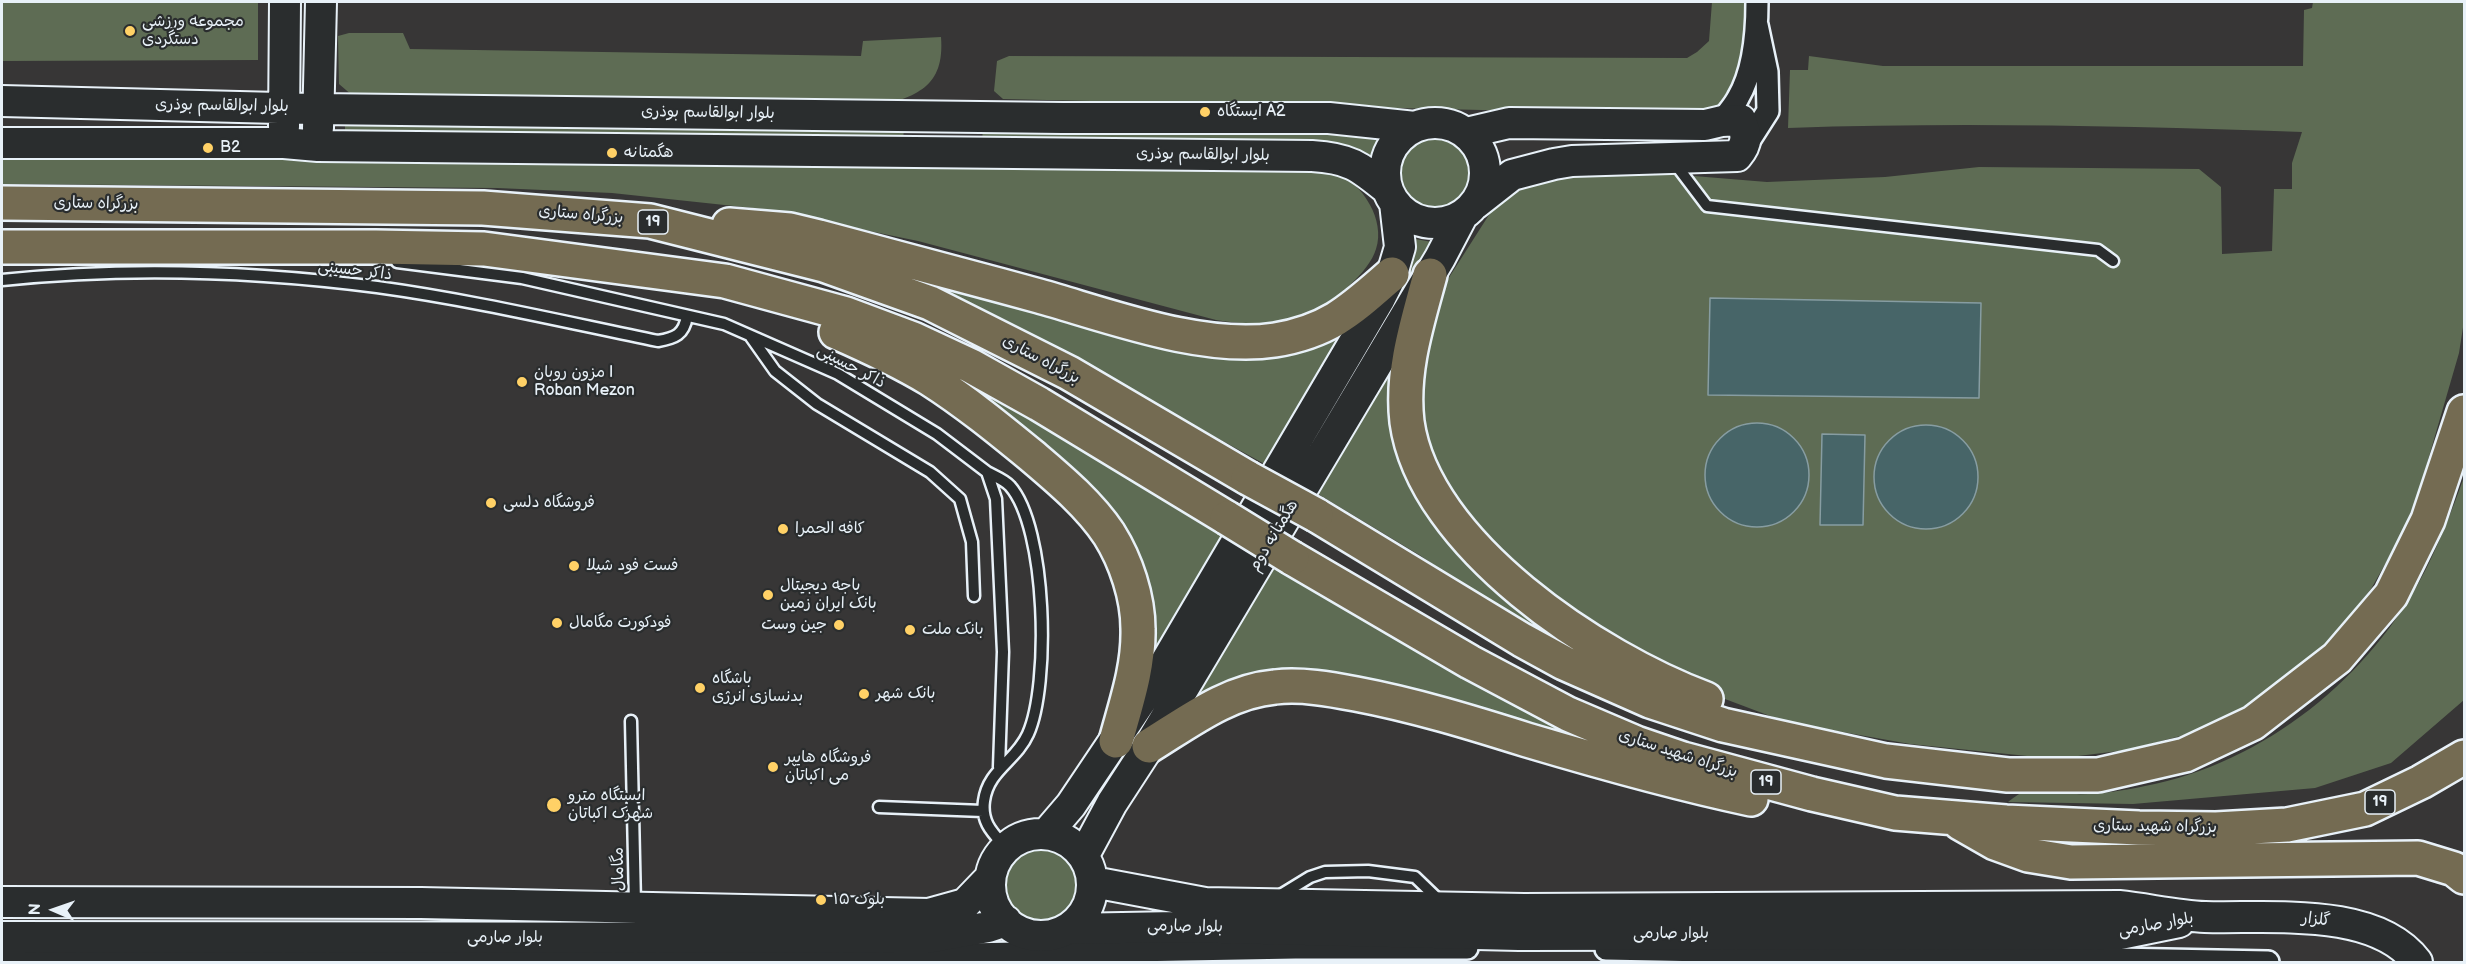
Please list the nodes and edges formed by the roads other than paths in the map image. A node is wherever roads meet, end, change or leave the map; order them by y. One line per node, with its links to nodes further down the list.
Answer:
1 (285, 2): 6 (main road)
2 (321, 2): 7 (main road)
3 (1757, 2): 4 (street)
4 (1757, 25): 8 (street); 15 (street)
5 (2, 101): 6 (main road, بلوار ابوالقاسم بوذری)
6 (284, 108): 7 (main road, بلوار ابوالقاسم بوذری); 13 (main road)
7 (318, 109): 11 (main road, بلوار ابوالقاسم بوذری); 14 (main road)
8 (1722, 120): 10 (main road); 15 (main road)
9 (1415, 126): 10 (main road); 11 (main road, بلوار ابوالقاسم بوذری); 17 (main road)
10 (1466, 133): 19 (main road)
11 (948, 134): 14 (main road, بلوار ابوالقاسم بوذری); 17 (main road, بلوار ابوالقاسم بوذری)
12 (2, 143): 13 (main road, بلوار ابوالقاسم بوذری)
13 (284, 143): 14 (main road, بلوار ابوالقاسم بوذری)
14 (318, 146)
15 (1745, 147): 16 (main road)
16 (1671, 159): 19 (main road); 23 (lane)
17 (1391, 196): 19 (main road); 24 (main road, هگمتانه دوم)
18 (2, 203): 20 (highway, بزرگراه ستاری / 19)
19 (1468, 210): 25 (main road, هگمتانه دوم)
20 (650, 221): 24 (highway); 37 (highway, بزرگراه ستاری / 19, bridge)
21 (2, 247): 22 (highway, 19)
22 (288, 247): 27 (highway, 19); 28 (lane, ذاکر حسینی)
23 (2113, 261)
24 (1392, 274): 34 (main road, هگمتانه دوم)
25 (1430, 275): 35 (main road, هگمتانه دوم); 37 (highway)
26 (2, 280): 28 (lane, ذاکر حسینی)
27 (725, 281): 34 (highway); 41 (highway, بزرگراه شهید ستاری / 19, bridge)
28 (687, 316): 29 (lane, ذاکر حسینی)
29 (750, 336): 31 (lane, ذاکر حسینی); 32 (lane)
30 (2464, 412): 37 (highway, 19)
31 (987, 472): 38 (lane, ذاکر حسینی); 38 (lane, ذاکر حسینی)
32 (974, 596)
33 (631, 721): 49 (lane, مگامال)
34 (1116, 741): 43 (main road, هگمتانه دوم)
35 (1149, 746): 41 (highway); 45 (main road, هگمتانه دوم)
36 (2464, 757): 42 (highway, بزرگراه شهید ستاری / 19)
37 (1886, 760)
38 (999, 767): 40 (lane, ذاکر حسینی)
39 (879, 807): 40 (lane)
40 (983, 811): 44 (lane)
41 (1895, 813): 42 (highway, بزرگراه شهید ستاری / 19)
42 (1951, 818): 46 (highway)
43 (1047, 833): 44 (main road); 45 (main road)
44 (1006, 848): 47 (main road)
45 (1088, 869): 52 (main road, بلوار صارمی); 54 (main road)
46 (2464, 877)
47 (990, 878): 49 (main road, بلوار صارمی); 51 (main road)
48 (2, 902): 49 (main road, بلوار صارمی)
49 (635, 908)
50 (2203, 917): 52 (main road, بلوار صارمی); 57 (main road, گلزار)
51 (1006, 921): 53 (main road, بلوار صارمی); 54 (main road)
52 (1564, 930): 54 (main road, بلوار صارمی); 56 (street)
53 (2, 937)
54 (1051, 939): 55 (street)
55 (2, 958)
56 (2268, 962)
57 (2417, 963)

